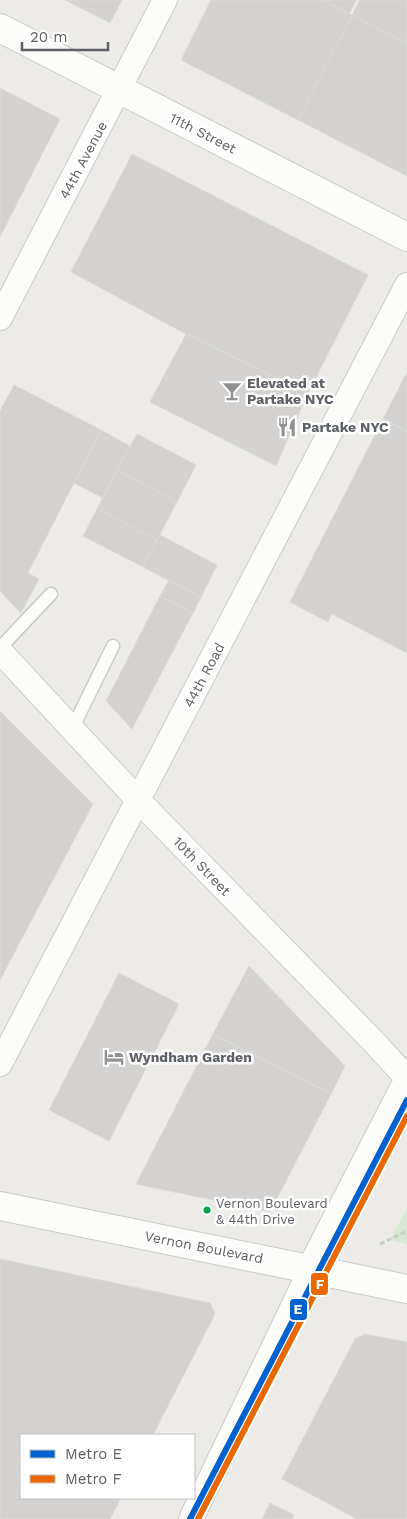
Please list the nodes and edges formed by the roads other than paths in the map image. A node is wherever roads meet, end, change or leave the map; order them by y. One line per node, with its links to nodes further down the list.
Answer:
1 (164, 0): 3 (street, 44th Avenue)
2 (0, 28): 3 (main road, 11th Street)
3 (119, 90): 4 (main road, 11th Street); 6 (street, 44th Avenue)
4 (407, 237)
5 (407, 285): 11 (street, 44th Road)
6 (0, 318)
7 (51, 594): 9 (lane)
8 (113, 646): 10 (lane)
9 (0, 649): 10 (street, 10th Street)
10 (72, 729): 11 (street, 10th Street)
11 (138, 800): 12 (street, 44th Road); 13 (street, 10th Street)
12 (0, 1064)
13 (407, 1078)
14 (407, 1083): 16 (main road)
15 (0, 1206): 16 (main road, Vernon Boulevard)
16 (311, 1269): 17 (main road, Vernon Boulevard); 18 (street)
17 (407, 1289)
18 (191, 1519)

